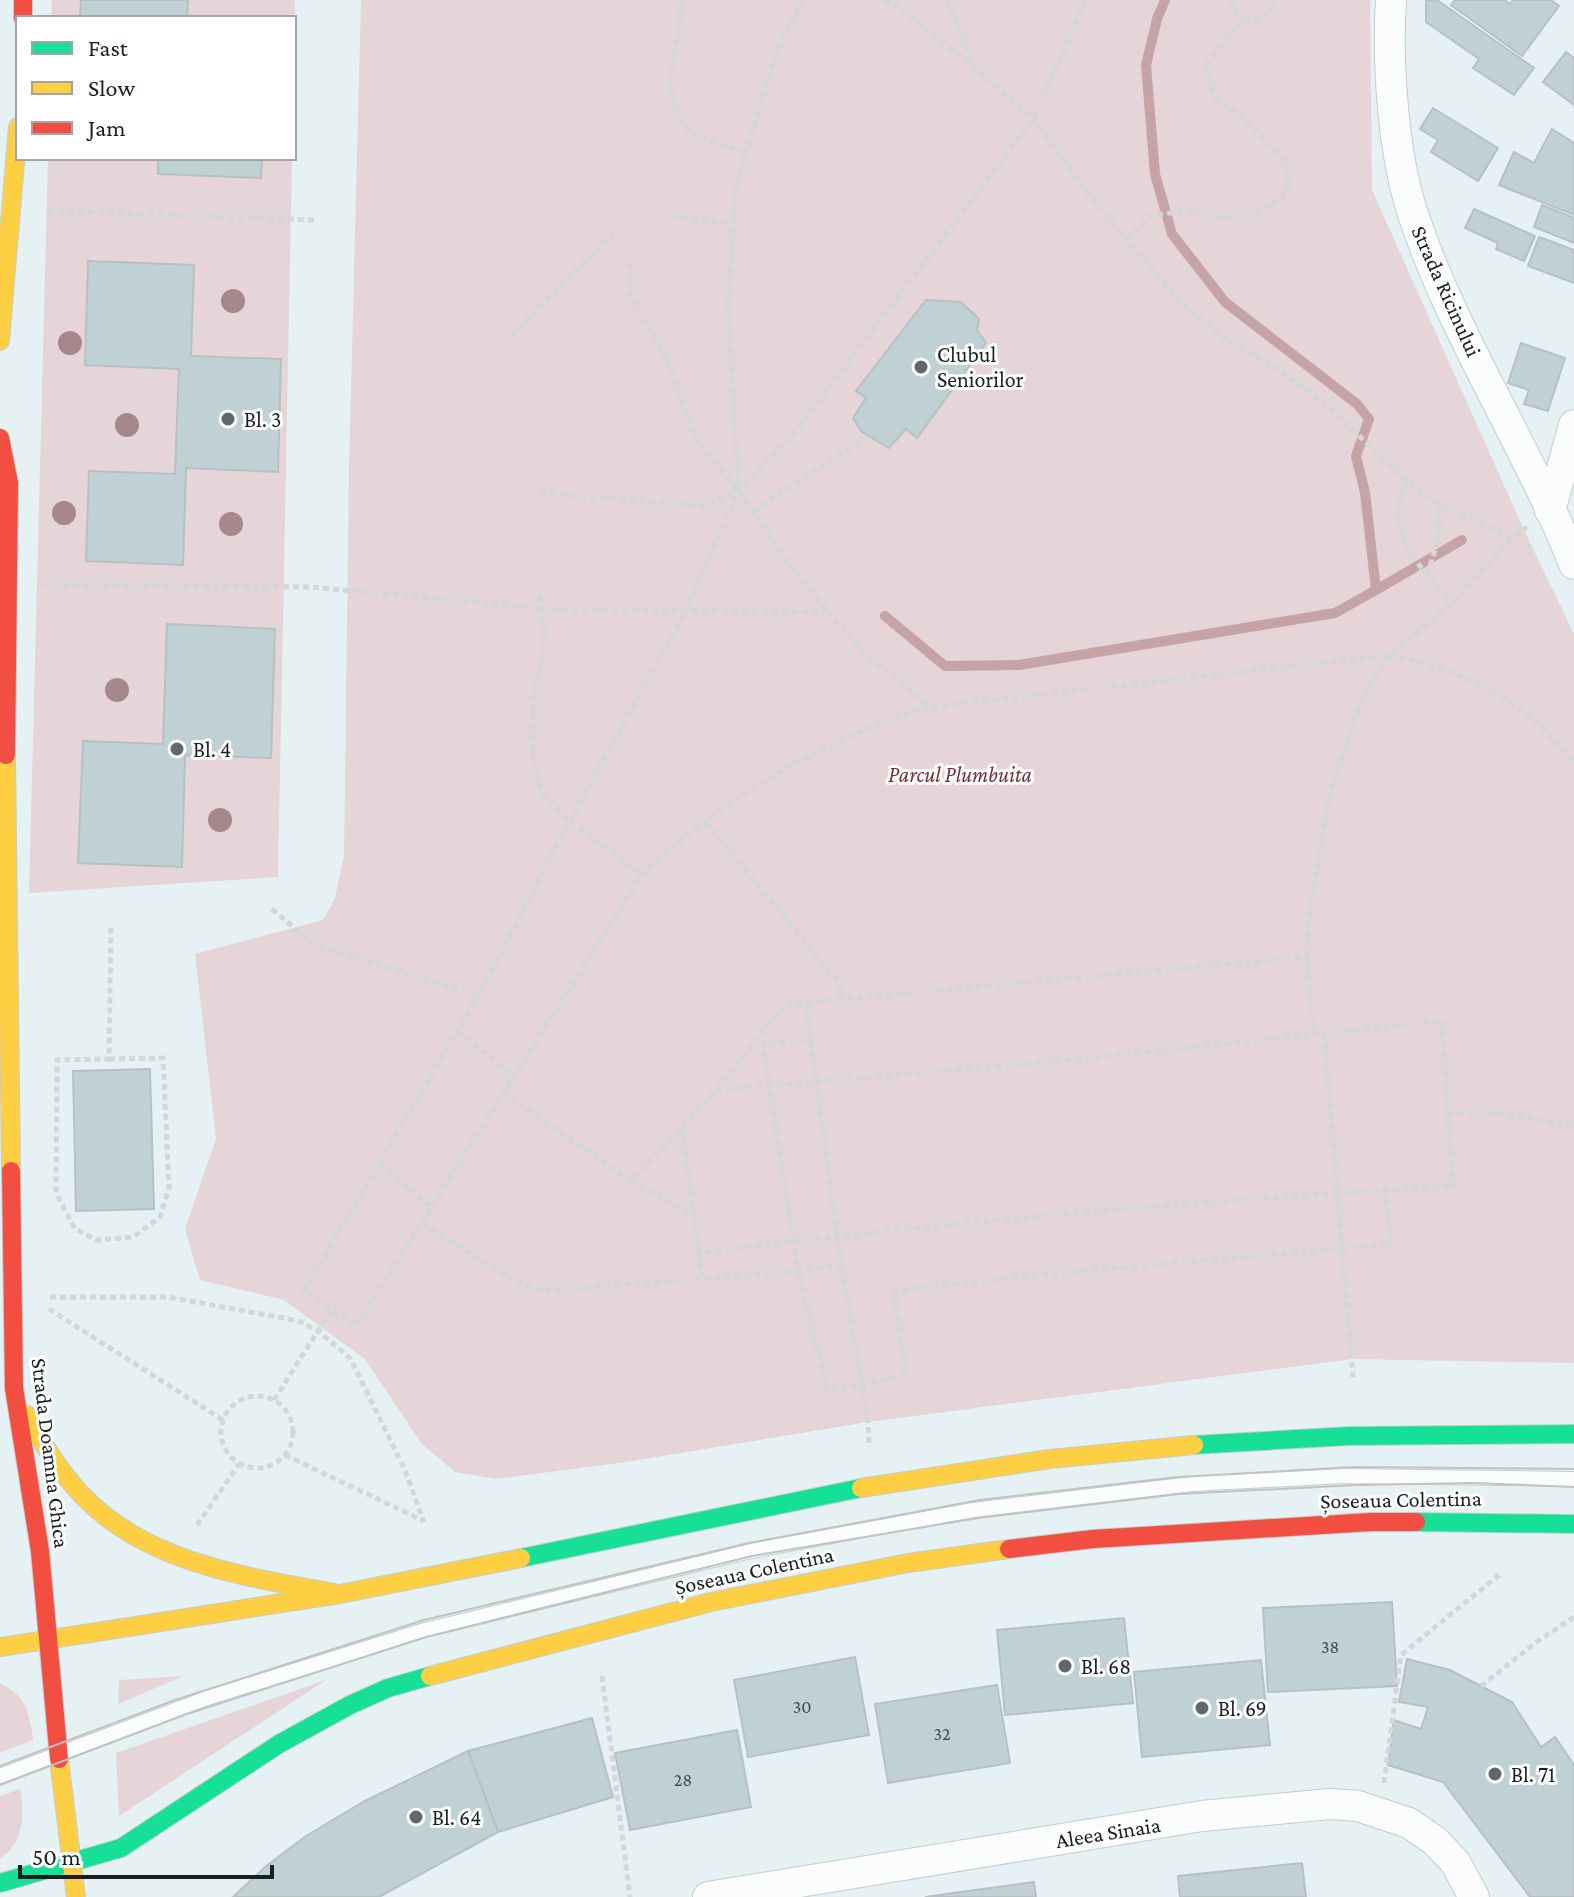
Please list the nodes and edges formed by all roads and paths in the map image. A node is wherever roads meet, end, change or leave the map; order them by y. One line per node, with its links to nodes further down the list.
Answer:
1 (681, 0): 13 (path)
2 (803, 0): 13 (path)
3 (884, 0): 10 (path)
4 (947, 0): 10 (path)
5 (1086, 0): 11 (path)
6 (1231, 0): 9 (path)
7 (1273, 0): 9 (path)
8 (1391, 0): 31 (street, Strada Ricinului)
9 (1244, 20): 19 (path)
10 (976, 69): 11 (path)
11 (1033, 119): 19 (path); 27 (path)
12 (16, 151): 22 (main road)
13 (747, 154): 17 (path)
14 (47, 211): 16 (path)
15 (662, 215): 17 (path)
16 (314, 220)
17 (732, 224): 27 (path)
18 (613, 234): 21 (path)
19 (1127, 239): 26 (path)
20 (630, 262): 27 (path)
21 (511, 336)
22 (0, 341)
23 (1574, 425): 31 (street)
24 (869, 436): 30 (path)
25 (0, 438): 83 (main road, Strada Doamna Ghica)
26 (1406, 480): 29 (path); 34 (path)
27 (739, 491): 28 (path); 30 (path); 39 (path)
28 (540, 493)
29 (1439, 504): 32 (path); 34 (path)
30 (753, 511): 40 (path)
31 (1550, 511): 32 (path); 33 (street, Strada Ricinului)
32 (1512, 538): 37 (path)
33 (1574, 564)
34 (1427, 575): 37 (path)
35 (37, 585): 38 (path)
36 (539, 596): 38 (path)
37 (1451, 604): 41 (path)
38 (541, 607): 39 (path); 44 (path)
39 (685, 612): 40 (path); 44 (path)
40 (829, 612): 42 (path)
41 (1391, 655): 42 (path); 43 (path); 49 (path)
42 (930, 707): 45 (path)
43 (1574, 762)
44 (570, 821): 46 (path); 50 (path)
45 (706, 822): 46 (path); 51 (path)
46 (642, 874): 58 (path)
47 (272, 909): 50 (path)
48 (111, 926): 57 (path)
49 (1307, 957): 51 (path); 55 (path)
50 (478, 996): 53 (path)
51 (842, 1000): 52 (path)
52 (811, 1005): 56 (path); 61 (path)
53 (458, 1031): 58 (path); 66 (path)
54 (1324, 1033): 55 (path); 63 (path); 69 (path)
55 (1314, 1034): 59 (path)
56 (811, 1039): 59 (path); 60 (path)
57 (109, 1059): 57 (path)
58 (512, 1076): 62 (path)
59 (817, 1081): 60 (path); 73 (path)
60 (768, 1086): 61 (path); 74 (path)
61 (716, 1090): 65 (path)
62 (503, 1092): 67 (path); 70 (path)
63 (1448, 1114): 64 (path); 68 (path)
64 (1574, 1125)
65 (682, 1128): 67 (path); 71 (path)
66 (380, 1164): 70 (path); 82 (path)
67 (630, 1181): 71 (path)
68 (1385, 1190): 69 (path); 75 (path)
69 (1339, 1193): 73 (path); 75 (path)
70 (433, 1208): 72 (path)
71 (694, 1215): 76 (path)
72 (423, 1224): 79 (path); 82 (path)
73 (837, 1236): 74 (path); 77 (path)
74 (794, 1241): 76 (path); 78 (path)
75 (1344, 1248): 85 (path); 86 (path)
76 (699, 1253): 79 (path)
77 (842, 1265): 78 (path); 86 (path)
78 (798, 1271): 79 (path); 86 (path)
79 (702, 1278)
80 (46, 1298): 84 (path)
81 (44, 1306): 89 (path)
82 (332, 1309): 84 (path)
83 (6, 1331): 87 (main road, Strada Doamna Ghica)
84 (318, 1331): 88 (path); 92 (path)
85 (1353, 1377)
86 (862, 1385): 91 (path)
87 (14, 1388): 98 (main road); 100 (main road, Strada Doamna Ghica)
88 (274, 1400): 89 (path); 92 (path)
89 (223, 1420): 93 (path)
90 (1574, 1434): 98 (main road)
91 (869, 1443)
92 (285, 1455): 93 (path)
93 (239, 1463): 96 (path)
94 (1574, 1479): 104 (lane)
95 (1574, 1524): 107 (main road, Șoseaua Colentina)
96 (189, 1535)
97 (1499, 1575): 106 (path)
98 (339, 1594): 100 (main road)
99 (1574, 1617): 103 (path)
100 (49, 1639): 101 (main road); 104 (main road, Strada Doamna Ghica)
101 (0, 1647)
102 (602, 1676): 110 (path)
103 (1481, 1686)
104 (59, 1753): 105 (lane); 107 (main road, Strada Doamna Ghica)
105 (0, 1776)
106 (1380, 1812): 111 (street, Aleea Sinaia); 112 (street, Aleea Sinaia)
107 (72, 1864): 108 (main road, Șoseaua Colentina); 109 (main road, Strada Doamna Ghica)
108 (0, 1883)
109 (76, 1897)
110 (630, 1897)
111 (708, 1897)
112 (1474, 1897)

